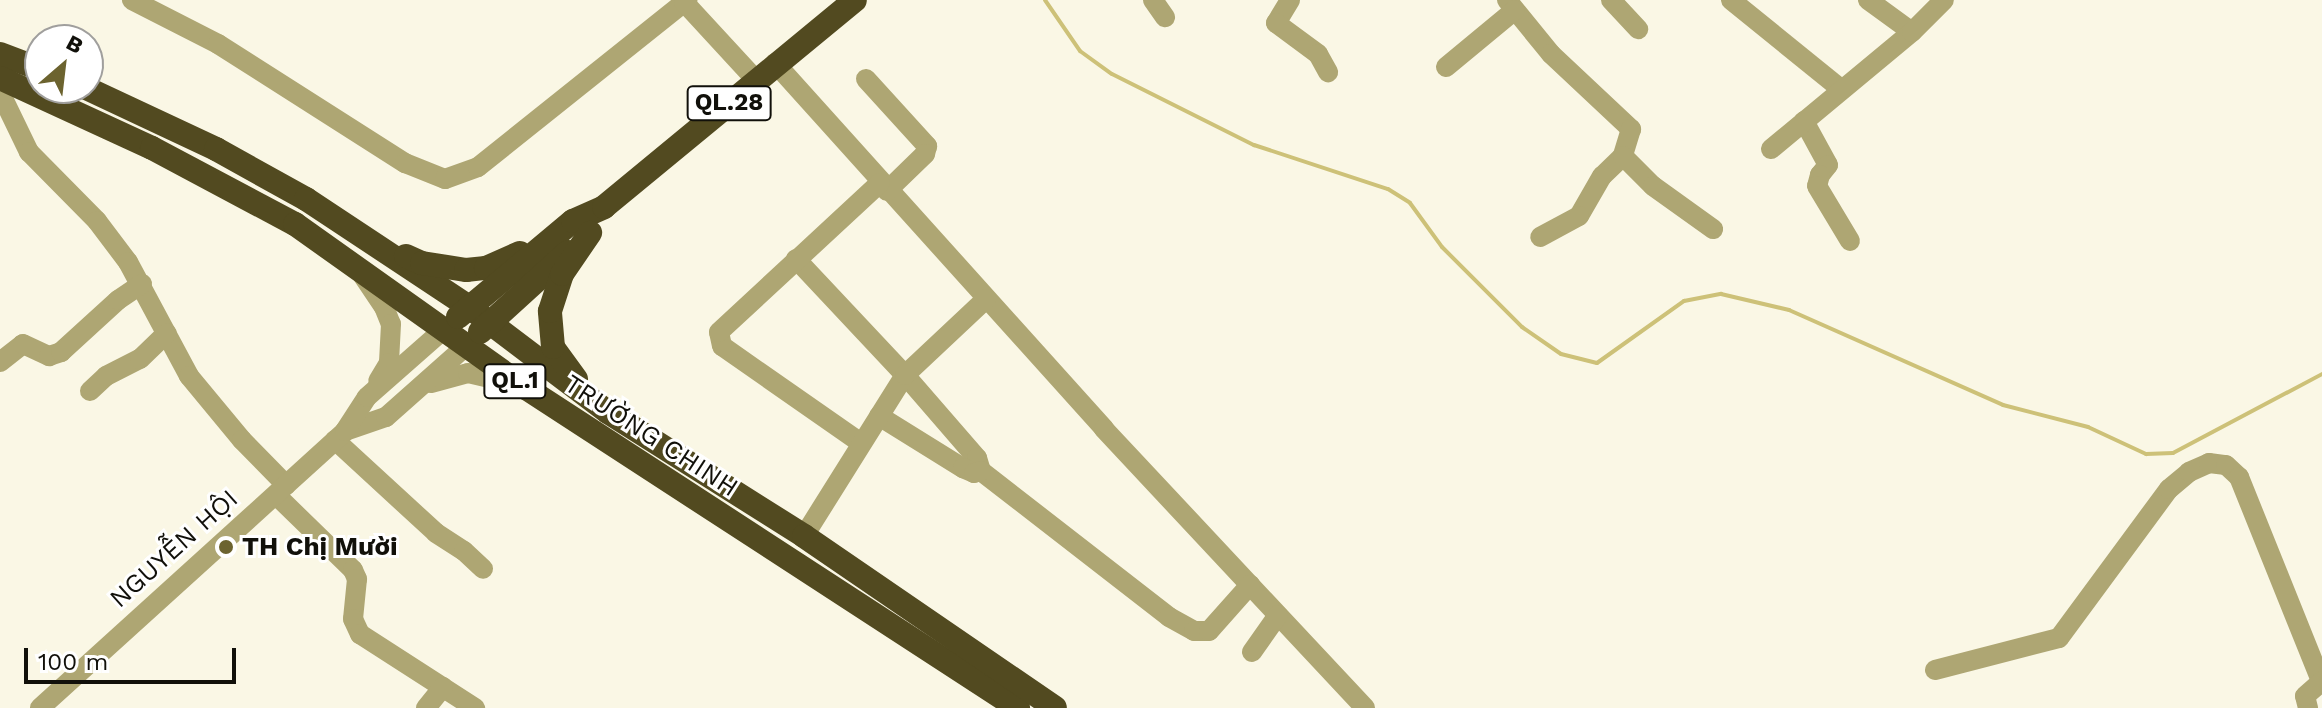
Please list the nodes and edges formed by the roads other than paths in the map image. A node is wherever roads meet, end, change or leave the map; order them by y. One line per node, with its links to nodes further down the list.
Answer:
1 (132, 0): 8 (street)
2 (855, 0): 14 (highway, NGUYỄN HỘI / QL.28)
3 (1290, 0): 16 (street)
4 (1611, 0): 10 (street)
5 (1731, 0): 20 (street)
6 (1868, 0): 11 (street)
7 (1944, 0): 11 (street)
8 (685, 1): 19 (street)
9 (1511, 5): 15 (street); 25 (street)
10 (1638, 29)
11 (1912, 32): 20 (street)
12 (0, 54): 13 (highway)
13 (24, 63)
14 (775, 63): 19 (highway, NGUYỄN HỘI / QL.28); 26 (street)
15 (1446, 67)
16 (1328, 72)
17 (0, 78): 33 (highway, TRƯỜNG CHINH / QL.1)
18 (866, 79): 26 (street)
19 (757, 81): 27 (highway, NGUYỄN HỘI / QL.28)
20 (1841, 89): 23 (street)
21 (0, 92): 34 (street)
22 (104, 97): 30 (highway, TRƯỜNG CHINH / QL.1)
23 (1804, 121): 24 (street); 31 (street)
24 (1771, 149)
25 (1623, 156): 28 (street); 29 (street)
26 (884, 187): 32 (street); 35 (street)
27 (582, 227): 30 (highway); 36 (highway, NGUYỄN HỘI / QL.28); 37 (highway, NGUYỄN HỘI / QL.28); 47 (highway)
28 (1713, 229)
29 (1540, 237)
30 (366, 240): 36 (highway, TRƯỜNG CHINH / QL.1)
31 (1850, 241)
32 (796, 259): 42 (street); 50 (street)
33 (354, 263): 38 (highway, TRƯỜNG CHINH / QL.1); 46 (street)
34 (142, 284): 39 (street); 41 (street)
35 (986, 299): 42 (street); 55 (street)
36 (469, 307): 37 (highway, TRƯỜNG CHINH / QL.1); 38 (highway, NGUYỄN HỘI / QL.28)
37 (490, 323): 40 (highway, NGUYỄN HỘI / QL.28); 47 (highway, TRƯỜNG CHINH / QL.1)
38 (444, 329): 40 (highway, TRƯỜNG CHINH / QL.1); 46 (street, NGUYỄN HỘI / QL.28)
39 (167, 333): 45 (street); 52 (street)
40 (466, 346): 43 (highway, TRƯỜNG CHINH / QL.1); 44 (street, NGUYỄN HỘI / QL.28)
41 (0, 362)
42 (905, 375): 48 (street); 51 (street)
43 (526, 388): 44 (street); 61 (highway, TRƯỜNG CHINH / QL.1)
44 (416, 390): 49 (street, NGUYỄN HỘI / QL.28)
45 (90, 391)
46 (367, 397): 49 (street, NGUYỄN HỘI / QL.28)
47 (608, 412): 53 (highway, TRƯỜNG CHINH / QL.1)
48 (879, 416): 50 (street); 51 (street)
49 (340, 436): 52 (street, NGUYỄN HỘI / QL.28); 54 (street)
50 (861, 443): 53 (street)
51 (981, 471): 55 (street)
52 (281, 490): 60 (street); 62 (street, NGUYỄN HỘI / QL.28)
53 (804, 536): 66 (highway, TRƯỜNG CHINH / QL.1)
54 (483, 569)
55 (1250, 585): 56 (street)
56 (1278, 615): 57 (street); 67 (street)
57 (1252, 652)
58 (1935, 670): 59 (street)
59 (2322, 681): 68 (street)
60 (443, 687): 63 (street); 64 (street)
61 (989, 700): 65 (highway, TRƯỜNG CHINH / QL.1)
62 (40, 708)
63 (426, 708)
64 (475, 708)
65 (1018, 708)
66 (1055, 708)
67 (1365, 708)
68 (2308, 708)

